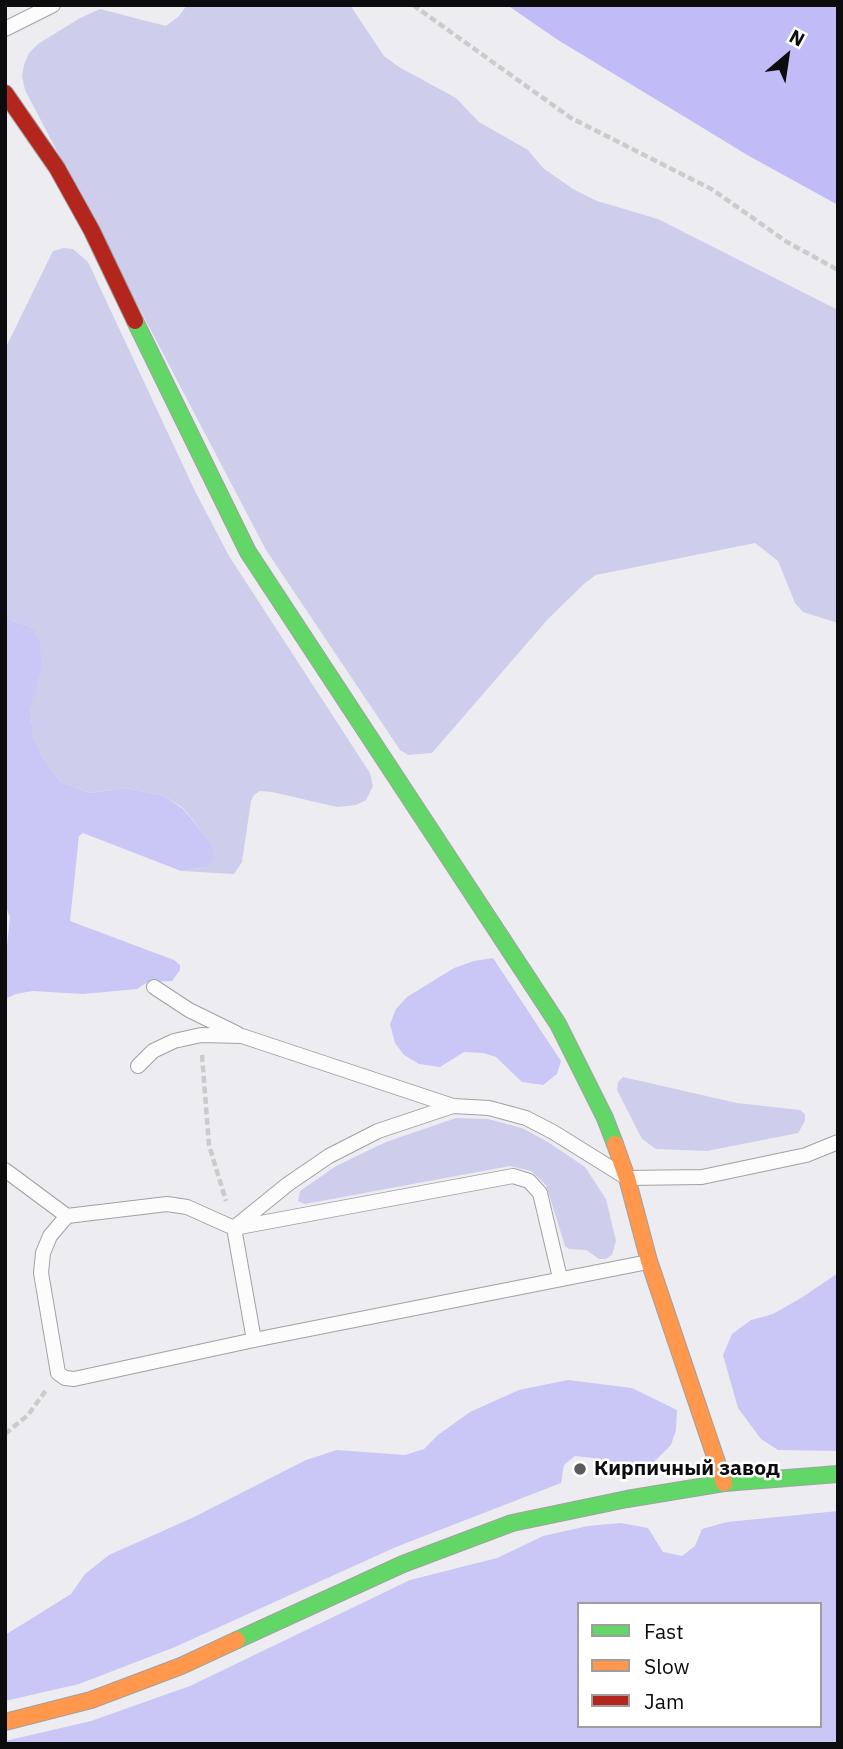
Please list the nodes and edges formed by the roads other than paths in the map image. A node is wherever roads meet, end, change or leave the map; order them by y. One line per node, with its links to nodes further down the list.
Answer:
1 (53, 5): 2 (lane)
2 (5, 29)
3 (5, 93): 10 (street)
4 (154, 987): 5 (lane)
5 (242, 1036): 6 (lane); 7 (lane)
6 (138, 1066)
7 (453, 1106): 10 (lane); 12 (lane)
8 (838, 1142): 10 (lane)
9 (5, 1170): 11 (lane)
10 (626, 1178): 13 (street)
11 (67, 1216): 12 (lane); 15 (lane)
12 (234, 1228): 14 (lane); 15 (lane)
13 (649, 1261): 14 (lane); 17 (street)
14 (560, 1278): 15 (lane)
15 (254, 1340)
16 (838, 1474): 17 (street)
17 (724, 1483): 18 (street)
18 (5, 1722)

